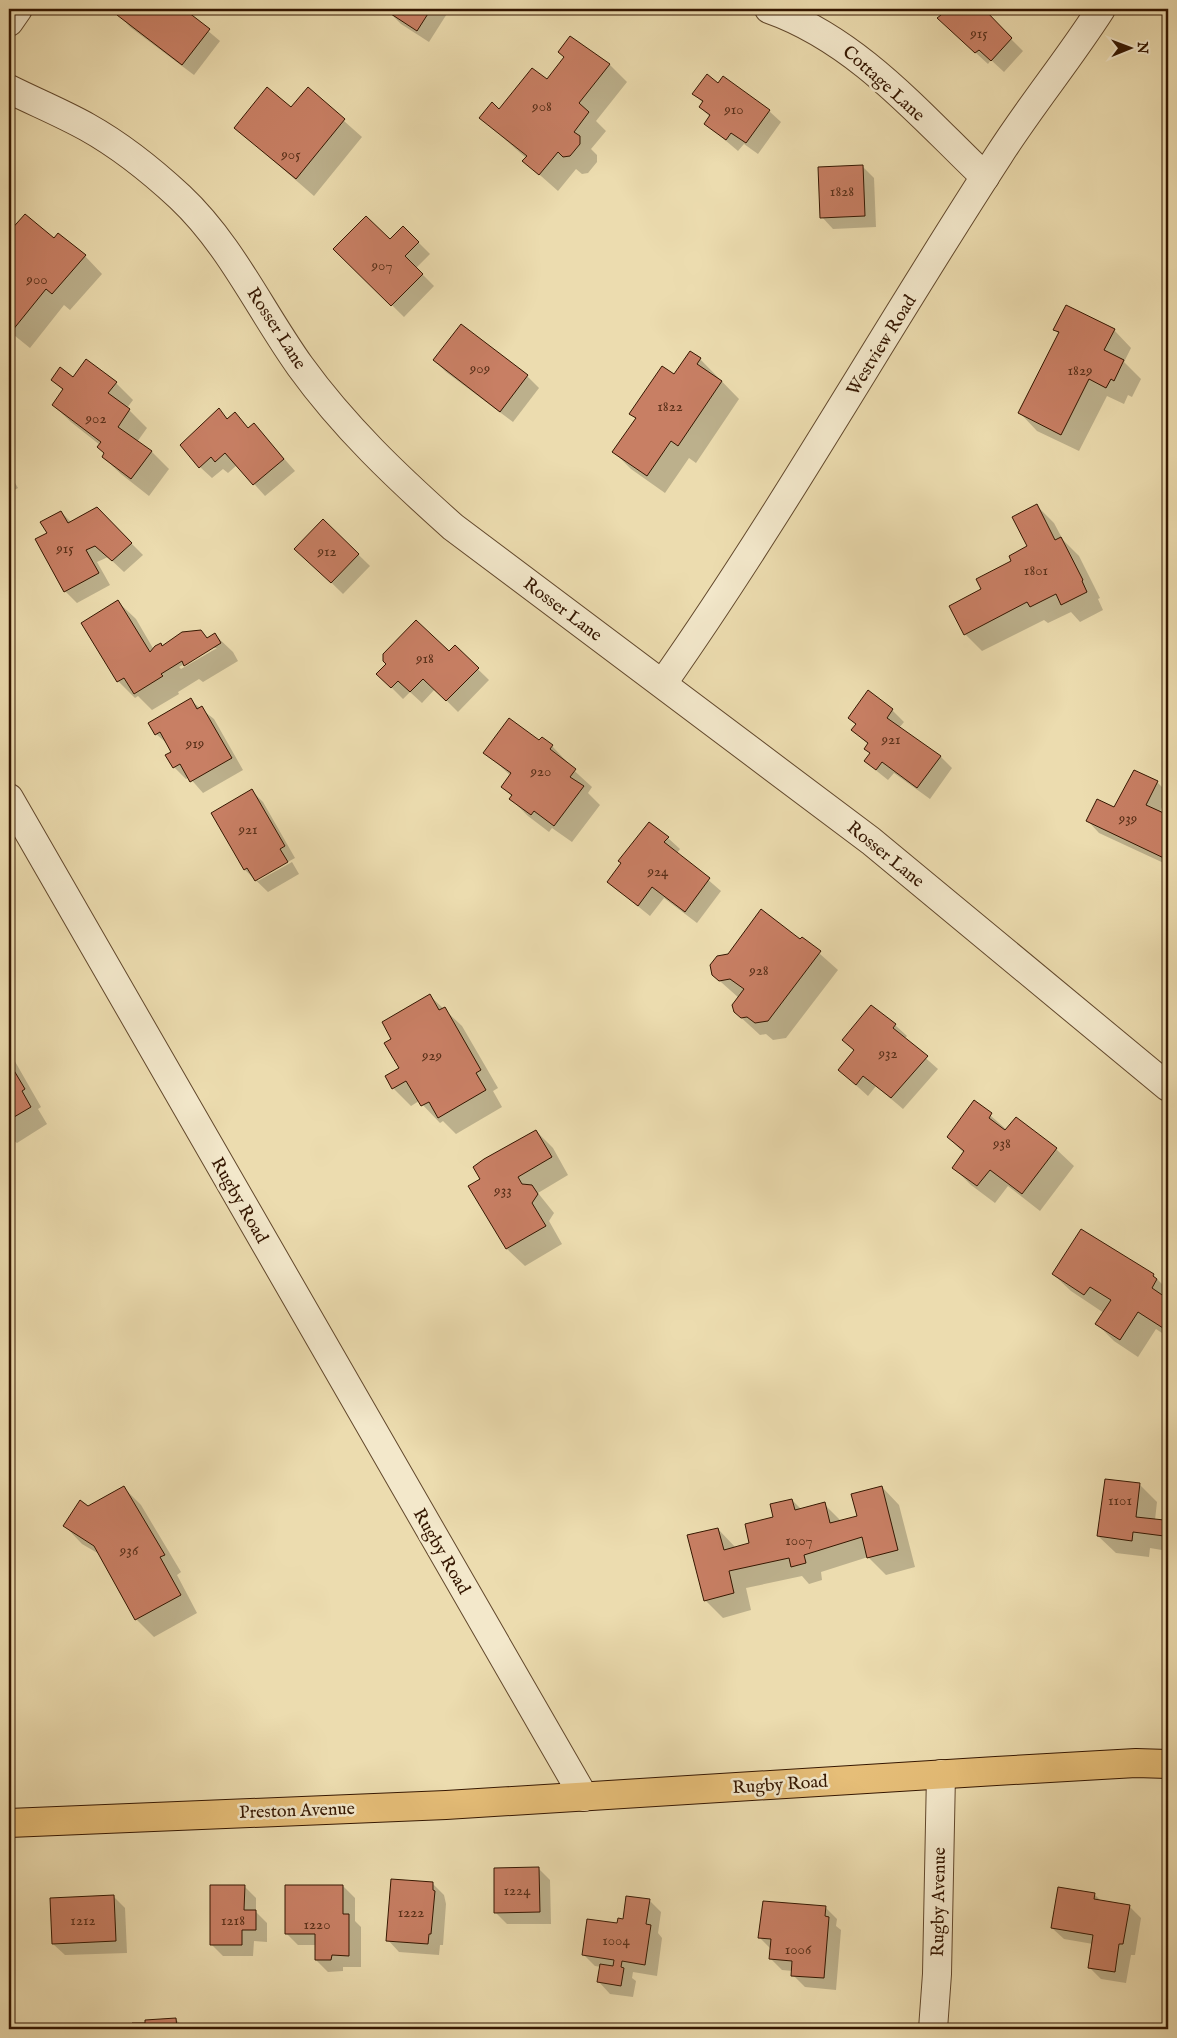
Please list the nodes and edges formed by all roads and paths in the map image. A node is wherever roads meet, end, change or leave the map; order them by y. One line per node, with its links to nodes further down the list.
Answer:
1 (18, 9): 4 (street)
2 (769, 9): 6 (street, Cottage Lane)
3 (1101, 9): 6 (street, Westview Road)
4 (9, 22)
5 (9, 90): 7 (street, Rosser Lane)
6 (985, 177): 7 (street, Westview Road)
7 (663, 683): 9 (street, Rosser Lane)
8 (9, 798): 12 (street, Rugby Road)
9 (1168, 1087)
10 (1168, 1764): 11 (main road, Rugby Road)
11 (941, 1774): 12 (main road, Rugby Road); 14 (street, Rugby Avenue)
12 (584, 1797): 13 (main road, Preston Avenue)
13 (9, 1823)
14 (933, 2029)

